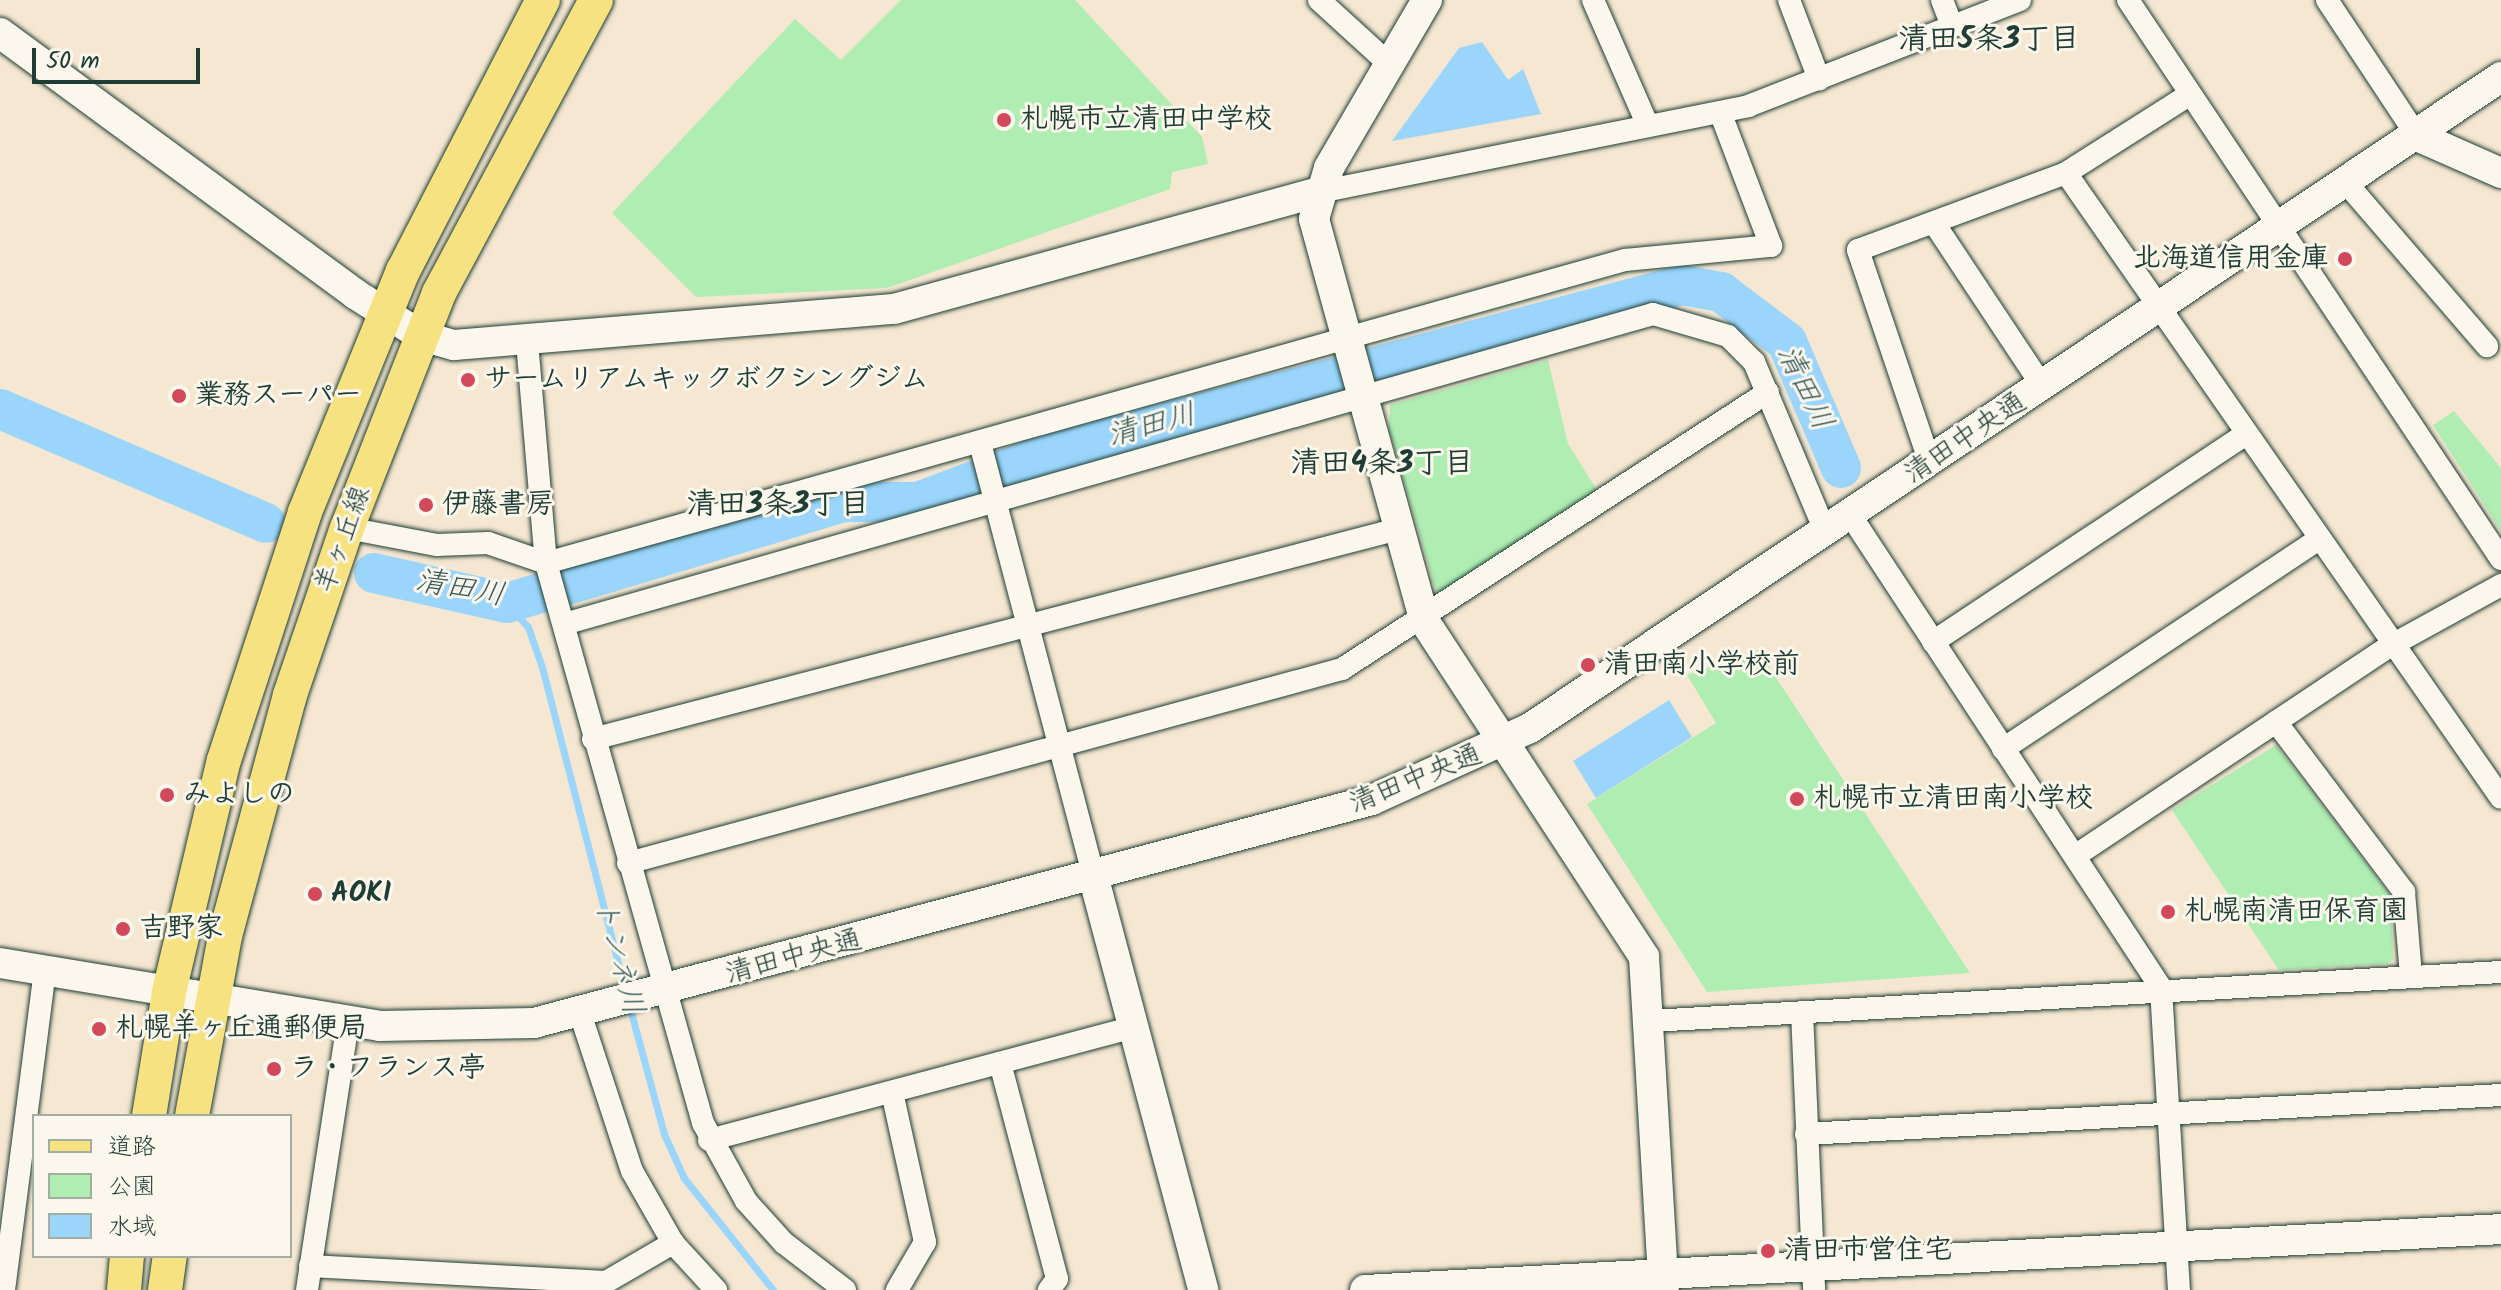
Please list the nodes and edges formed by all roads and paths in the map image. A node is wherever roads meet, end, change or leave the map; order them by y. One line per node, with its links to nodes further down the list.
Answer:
1 (543, 0): 27 (main road, 羊ヶ丘線)
2 (596, 0): 28 (main road, 羊ヶ丘線)
3 (1319, 0): 13 (street)
4 (1427, 0): 13 (street)
5 (1593, 0): 18 (street)
6 (1789, 0): 15 (street)
7 (1942, 0): 11 (street)
8 (2020, 0): 11 (street)
9 (2128, 0): 16 (street)
10 (2327, 0): 19 (street)
11 (1952, 26): 15 (street)
12 (0, 33): 27 (street)
13 (1389, 64): 23 (street)
14 (2501, 77): 19 (street, 清田中央通)
15 (1819, 79): 17 (street)
16 (2189, 95): 20 (street); 25 (street)
17 (1720, 112): 18 (street); 30 (street)
18 (1648, 126): 23 (street)
19 (2417, 136): 21 (street); 22 (street, 清田中央通)
20 (2066, 173): 24 (street); 26 (street)
21 (2501, 173)
22 (2348, 185): 25 (street, 清田中央通); 31 (street)
23 (1319, 192): 29 (street); 30 (street)
24 (1934, 223): 32 (street); 37 (street)
25 (2281, 230): 26 (street, 清田中央通); 44 (street)
26 (2160, 310): 32 (street, 清田中央通); 35 (street)
27 (385, 314): 28 (street); 66 (main road, 羊ヶ丘線)
28 (422, 336): 29 (street); 40 (main road, 羊ヶ丘線)
29 (527, 342): 45 (street)
30 (1348, 342): 33 (street); 36 (street)
31 (2487, 346)
32 (2043, 387): 37 (street, 清田中央通)
33 (1362, 391): 34 (street); 38 (street); 41 (street)
34 (1768, 392): 42 (street); 48 (street)
35 (2245, 435): 43 (street); 50 (street)
36 (981, 450): 38 (street); 45 (street)
37 (1930, 463): 39 (street, 清田中央通)
38 (993, 496): 47 (street); 49 (street)
39 (1851, 516): 42 (street, 清田中央通); 50 (street)
40 (347, 528): 45 (street); 68 (main road, 羊ヶ丘線)
41 (1402, 528): 48 (street); 49 (street)
42 (1826, 533): 54 (street, 清田中央通)
43 (2316, 541): 51 (street); 55 (street)
44 (2501, 559)
45 (549, 570): 47 (street)
46 (2501, 585): 51 (street)
47 (562, 615): 53 (street)
48 (1425, 622): 54 (street); 56 (street)
49 (1024, 625): 53 (street); 56 (street)
50 (1933, 642): 55 (street)
51 (2390, 646): 52 (street); 57 (street)
52 (2276, 722): 58 (street); 64 (street)
53 (593, 739): 59 (street)
54 (1504, 744): 60 (street, 清田中央通); 71 (street)
55 (2003, 749): 58 (street)
56 (1059, 750): 59 (street); 60 (street)
57 (2501, 798)
58 (2075, 856): 65 (street)
59 (628, 863): 67 (street)
60 (1094, 879): 67 (street, 清田中央通); 73 (street)
61 (0, 963): 62 (street, 清田中央通)
62 (45, 969): 66 (street, 清田中央通); 91 (street)
63 (2501, 972): 64 (street)
64 (2411, 976): 65 (street)
65 (2161, 988): 70 (street); 77 (street)
66 (169, 992): 68 (street, 清田中央通); 78 (main road, 羊ヶ丘線)
67 (657, 995): 69 (street, 清田中央通); 81 (street)
68 (214, 999): 72 (street, 清田中央通); 79 (main road, 羊ヶ丘線)
69 (593, 1011): 72 (street, 清田中央通); 83 (street)
70 (1802, 1012): 71 (street); 80 (street)
71 (1651, 1021): 89 (street)
72 (348, 1022): 87 (street)
73 (1136, 1026): 74 (street); 99 (street)
74 (1000, 1063): 75 (street); 98 (street)
75 (892, 1092): 81 (street); 97 (street)
76 (2501, 1095): 77 (street)
77 (2170, 1112): 80 (street); 84 (street)
78 (149, 1114)
79 (192, 1114)
80 (1806, 1134): 88 (street)
81 (709, 1140): 96 (street)
82 (2501, 1229): 84 (street)
83 (673, 1243): 87 (street); 95 (street)
84 (2177, 1245): 88 (street); 101 (street)
85 (127, 1258): 92 (main road)
86 (170, 1258): 93 (main road)
87 (310, 1266): 94 (street)
88 (1813, 1278): 89 (street)
89 (1664, 1282): 90 (street)
90 (1518, 1286): 100 (street)
91 (4, 1290)
92 (124, 1290)
93 (165, 1290)
94 (307, 1290)
95 (716, 1290)
96 (845, 1290)
97 (897, 1290)
98 (1049, 1290)
99 (1203, 1290)
100 (1365, 1290)
101 (2179, 1290)

